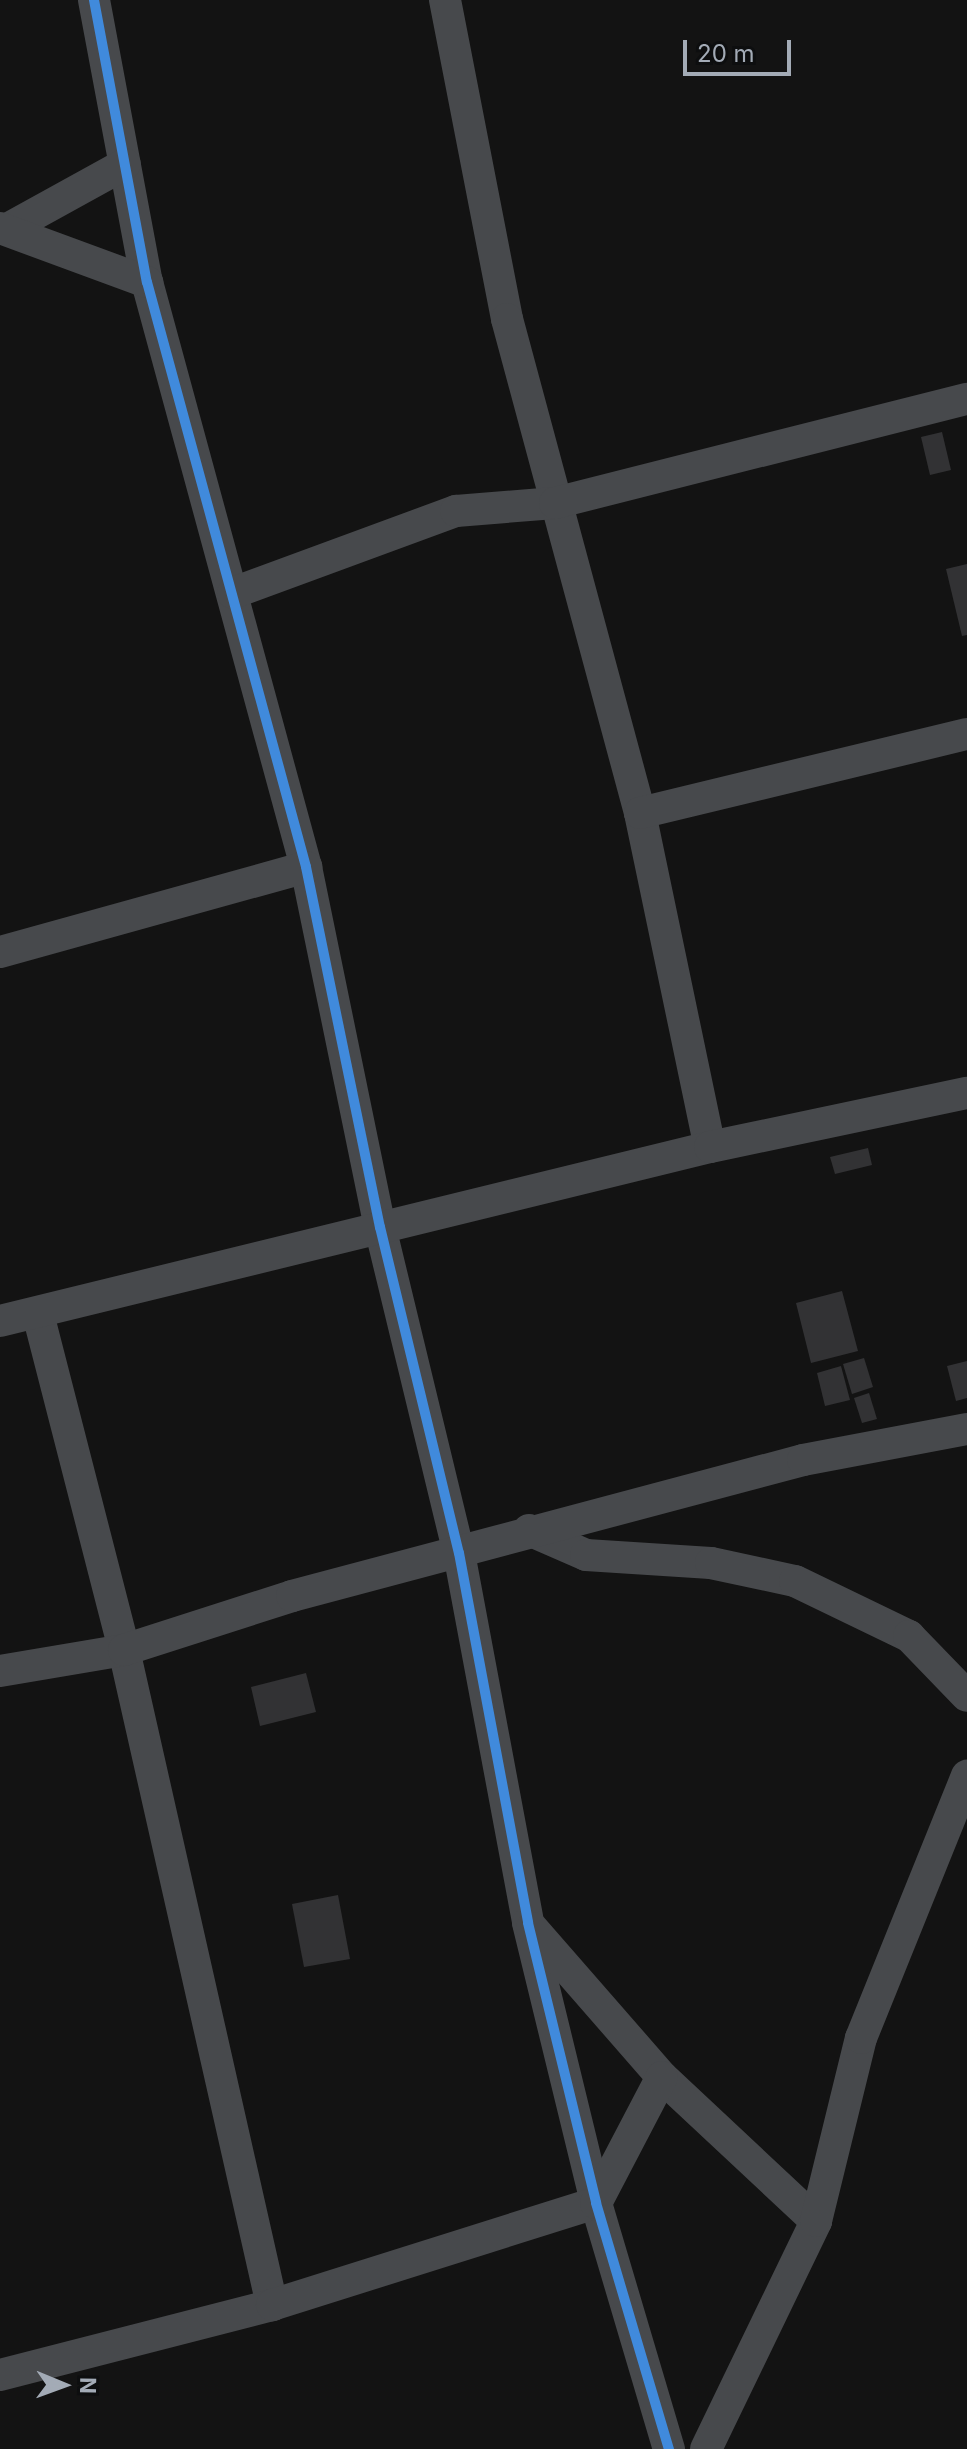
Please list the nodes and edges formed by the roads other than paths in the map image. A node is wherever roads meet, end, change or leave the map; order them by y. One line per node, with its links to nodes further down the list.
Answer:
1 (94, 0): 3 (street)
2 (445, 0): 7 (street)
3 (125, 164): 4 (street); 5 (street)
4 (6, 228): 5 (street)
5 (147, 282): 8 (street)
6 (967, 399): 7 (street)
7 (555, 503): 8 (street); 10 (street)
8 (233, 593): 11 (street)
9 (967, 734): 10 (street)
10 (640, 813): 14 (street)
11 (306, 867): 12 (street); 15 (street)
12 (0, 952)
13 (967, 1093): 14 (street)
14 (710, 1147): 15 (street)
15 (380, 1227): 16 (street); 20 (street)
16 (38, 1314): 17 (street); 21 (street)
17 (0, 1321)
18 (967, 1429): 19 (street)
19 (529, 1530): 20 (street); 23 (street)
20 (459, 1553): 21 (street); 25 (street)
21 (124, 1650): 22 (street); 29 (street)
22 (0, 1671)
23 (967, 1696)
24 (967, 1776): 28 (street)
25 (528, 1923): 26 (street); 27 (street)
26 (662, 2077): 27 (street); 28 (street)
27 (596, 2203): 29 (street); 31 (street)
28 (816, 2221): 32 (street)
29 (272, 2305): 30 (street)
30 (0, 2375)
31 (669, 2449)
32 (706, 2449)

